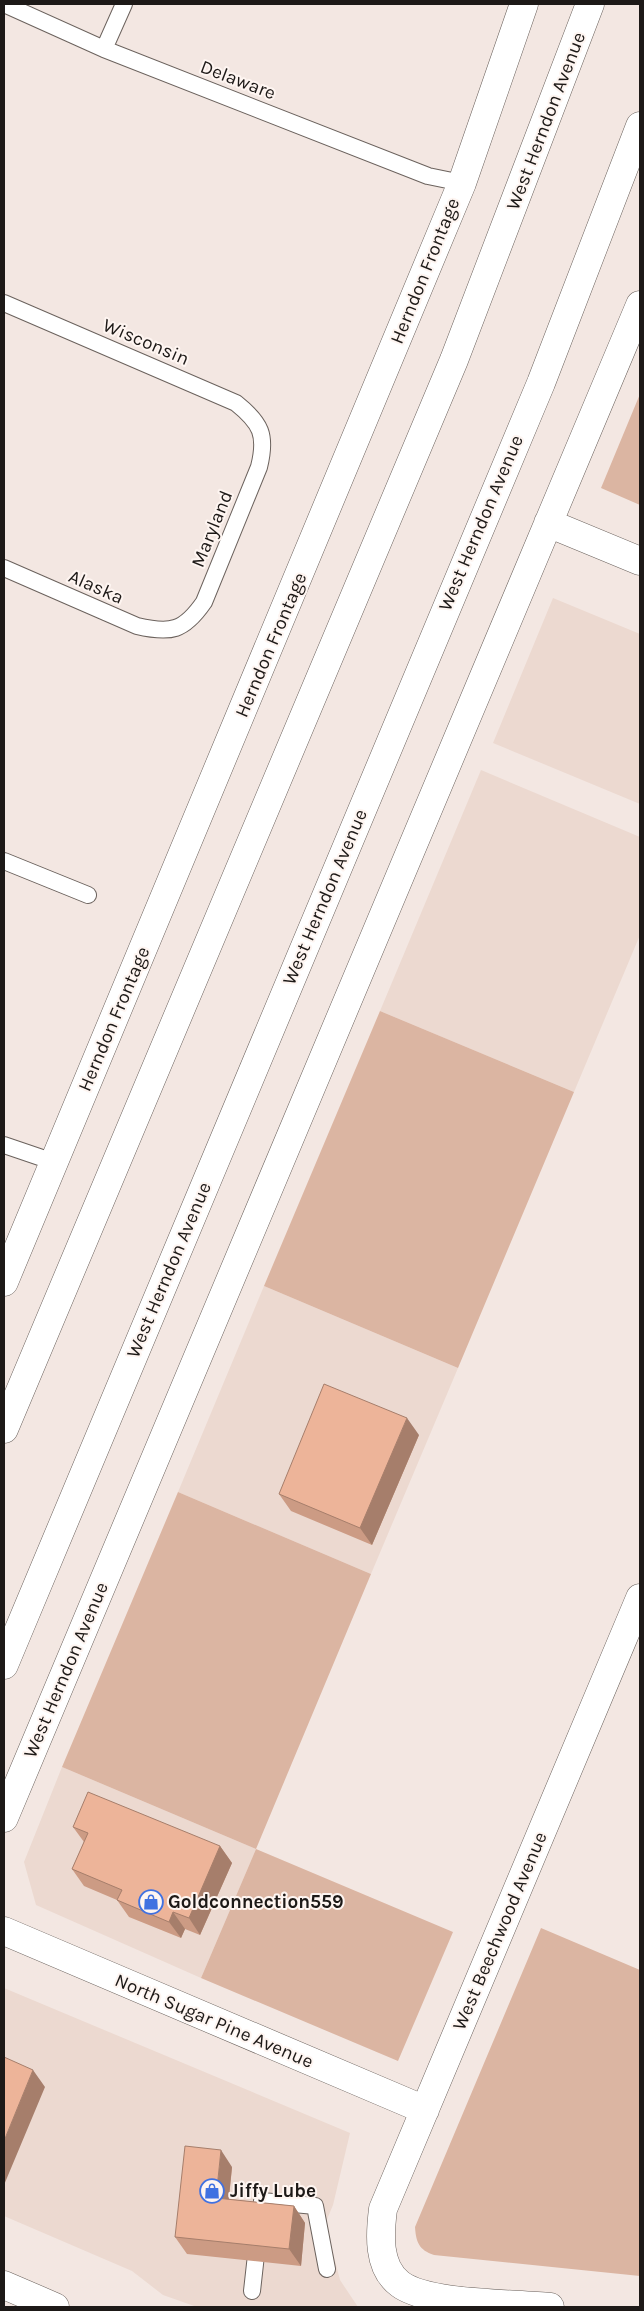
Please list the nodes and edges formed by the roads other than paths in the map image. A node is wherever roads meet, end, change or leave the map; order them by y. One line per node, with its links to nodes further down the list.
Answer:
1 (4, 4): 5 (lane, Delaware)
2 (124, 4): 5 (lane)
3 (524, 4): 7 (street, Herndon Frontage)
4 (590, 4): 20 (street, West Herndon Avenue)
5 (104, 49): 7 (lane, Delaware)
6 (640, 126): 22 (street, West Herndon Avenue)
7 (462, 183): 18 (street, Herndon Frontage)
8 (4, 303): 10 (lane, Wisconsin)
9 (640, 305): 11 (street, West Herndon Avenue)
10 (262, 432): 14 (lane, Maryland)
11 (548, 523): 12 (street); 23 (street, West Herndon Avenue)
12 (640, 561)
13 (4, 568): 14 (lane, Alaska)
14 (175, 628)
15 (4, 861): 16 (lane)
16 (88, 895)
17 (4, 1145): 18 (lane)
18 (54, 1162): 19 (street, Herndon Frontage)
19 (4, 1282)
20 (4, 1429)
21 (640, 1598): 25 (street, West Beechwood Avenue)
22 (4, 1665)
23 (4, 1818)
24 (4, 1931): 25 (street, North Sugar Pine Avenue)
25 (425, 2110): 30 (street, West Beechwood Avenue)
26 (327, 2269): 28 (lane)
27 (4, 2285): 29 (street)
28 (252, 2291)
29 (55, 2307)
30 (537, 2307)

